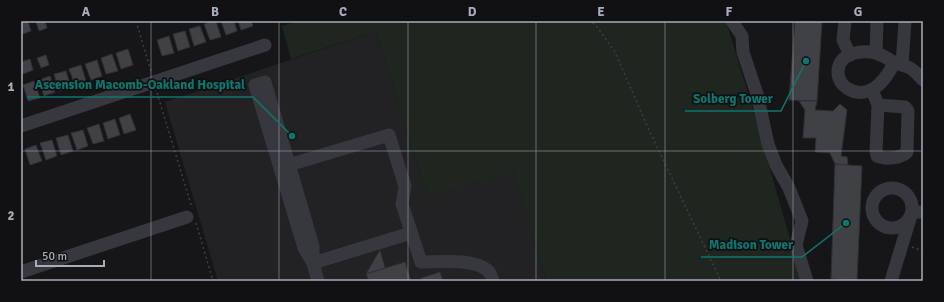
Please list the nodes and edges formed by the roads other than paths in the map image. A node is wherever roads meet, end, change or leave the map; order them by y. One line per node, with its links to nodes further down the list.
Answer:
1 (732, 21): 22 (street)
2 (845, 21): 7 (street)
3 (877, 21): 6 (street)
4 (905, 21): 8 (street)
5 (265, 45): 13 (street)
6 (876, 53): 7 (street); 8 (street)
7 (850, 55): 11 (street)
8 (898, 64): 9 (street); 11 (street)
9 (923, 80)
10 (260, 84): 14 (street)
11 (872, 90): 12 (street)
12 (878, 105)
13 (21, 126)
14 (284, 166): 17 (street); 18 (street)
15 (917, 212): 23 (street)
16 (191, 216): 19 (street)
17 (411, 233): 18 (street); 21 (street)
18 (313, 263): 20 (street)
19 (21, 272)
20 (318, 281)
21 (493, 281)
22 (807, 281)
23 (891, 281)

